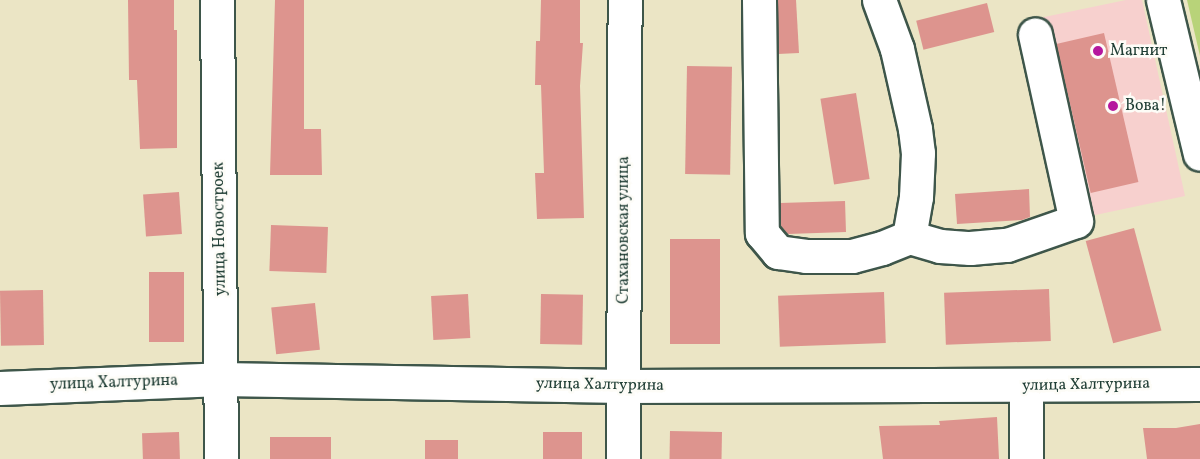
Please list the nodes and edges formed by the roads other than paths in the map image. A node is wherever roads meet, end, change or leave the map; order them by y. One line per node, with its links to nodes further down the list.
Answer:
1 (217, 0): 9 (street, улица Новостроек)
2 (625, 0): 11 (street, Стахановская улица)
3 (759, 0): 8 (street)
4 (879, 0): 8 (street)
5 (1163, 0): 7 (street)
6 (1035, 34): 8 (street)
7 (1200, 154)
8 (909, 237)
9 (221, 379): 11 (street, улица Халтурина); 13 (street, улица Халтурина); 14 (street, улица Новостроек)
10 (1200, 384): 12 (street, улица Халтурина)
11 (623, 386): 12 (street, улица Халтурина); 15 (street, Стахановская улица)
12 (1026, 386): 16 (street)
13 (0, 388)
14 (221, 459)
15 (624, 459)
16 (1026, 459)

